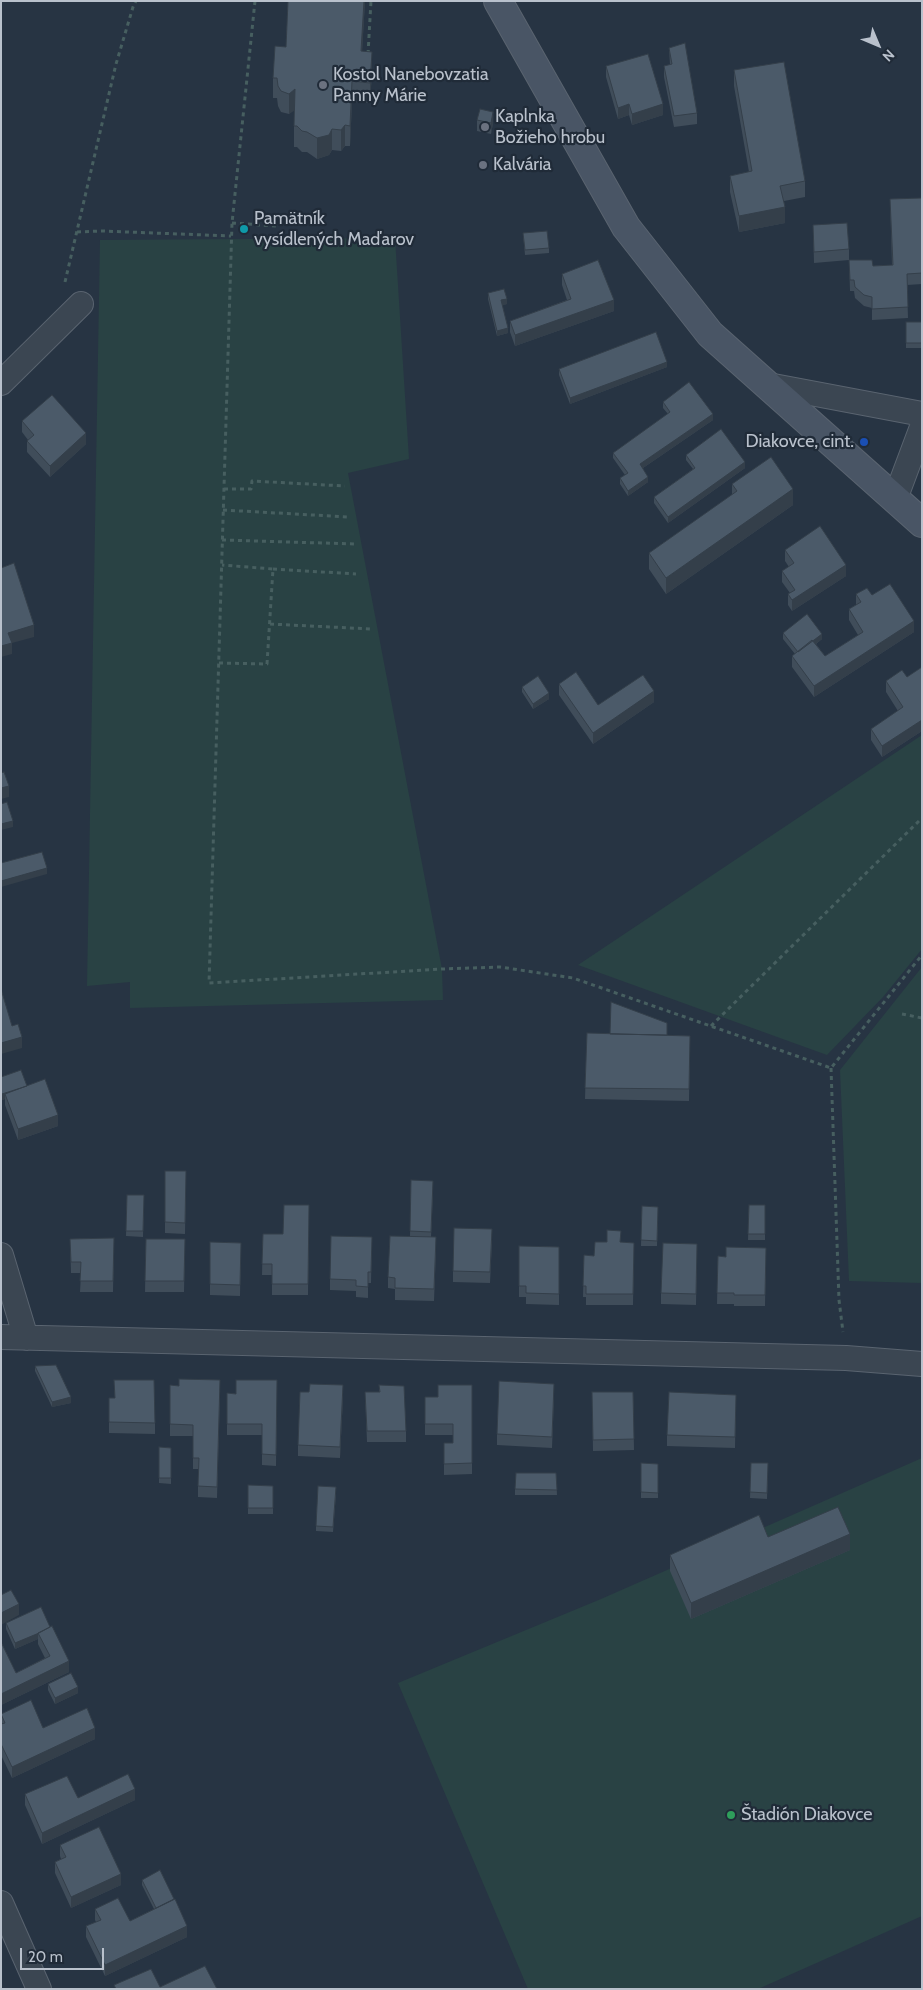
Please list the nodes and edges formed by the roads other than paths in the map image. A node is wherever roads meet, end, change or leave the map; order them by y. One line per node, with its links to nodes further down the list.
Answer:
1 (498, 1): 4 (street)
2 (81, 304): 3 (street)
3 (1, 383)
4 (768, 385): 5 (street); 7 (street)
5 (922, 414)
6 (922, 428): 7 (street)
7 (895, 499): 8 (street)
8 (922, 523)
9 (1, 1255): 11 (street)
10 (1, 1337): 11 (street)
11 (26, 1338): 12 (street)
12 (922, 1364)
13 (1, 1903): 14 (street)
14 (39, 1989)

